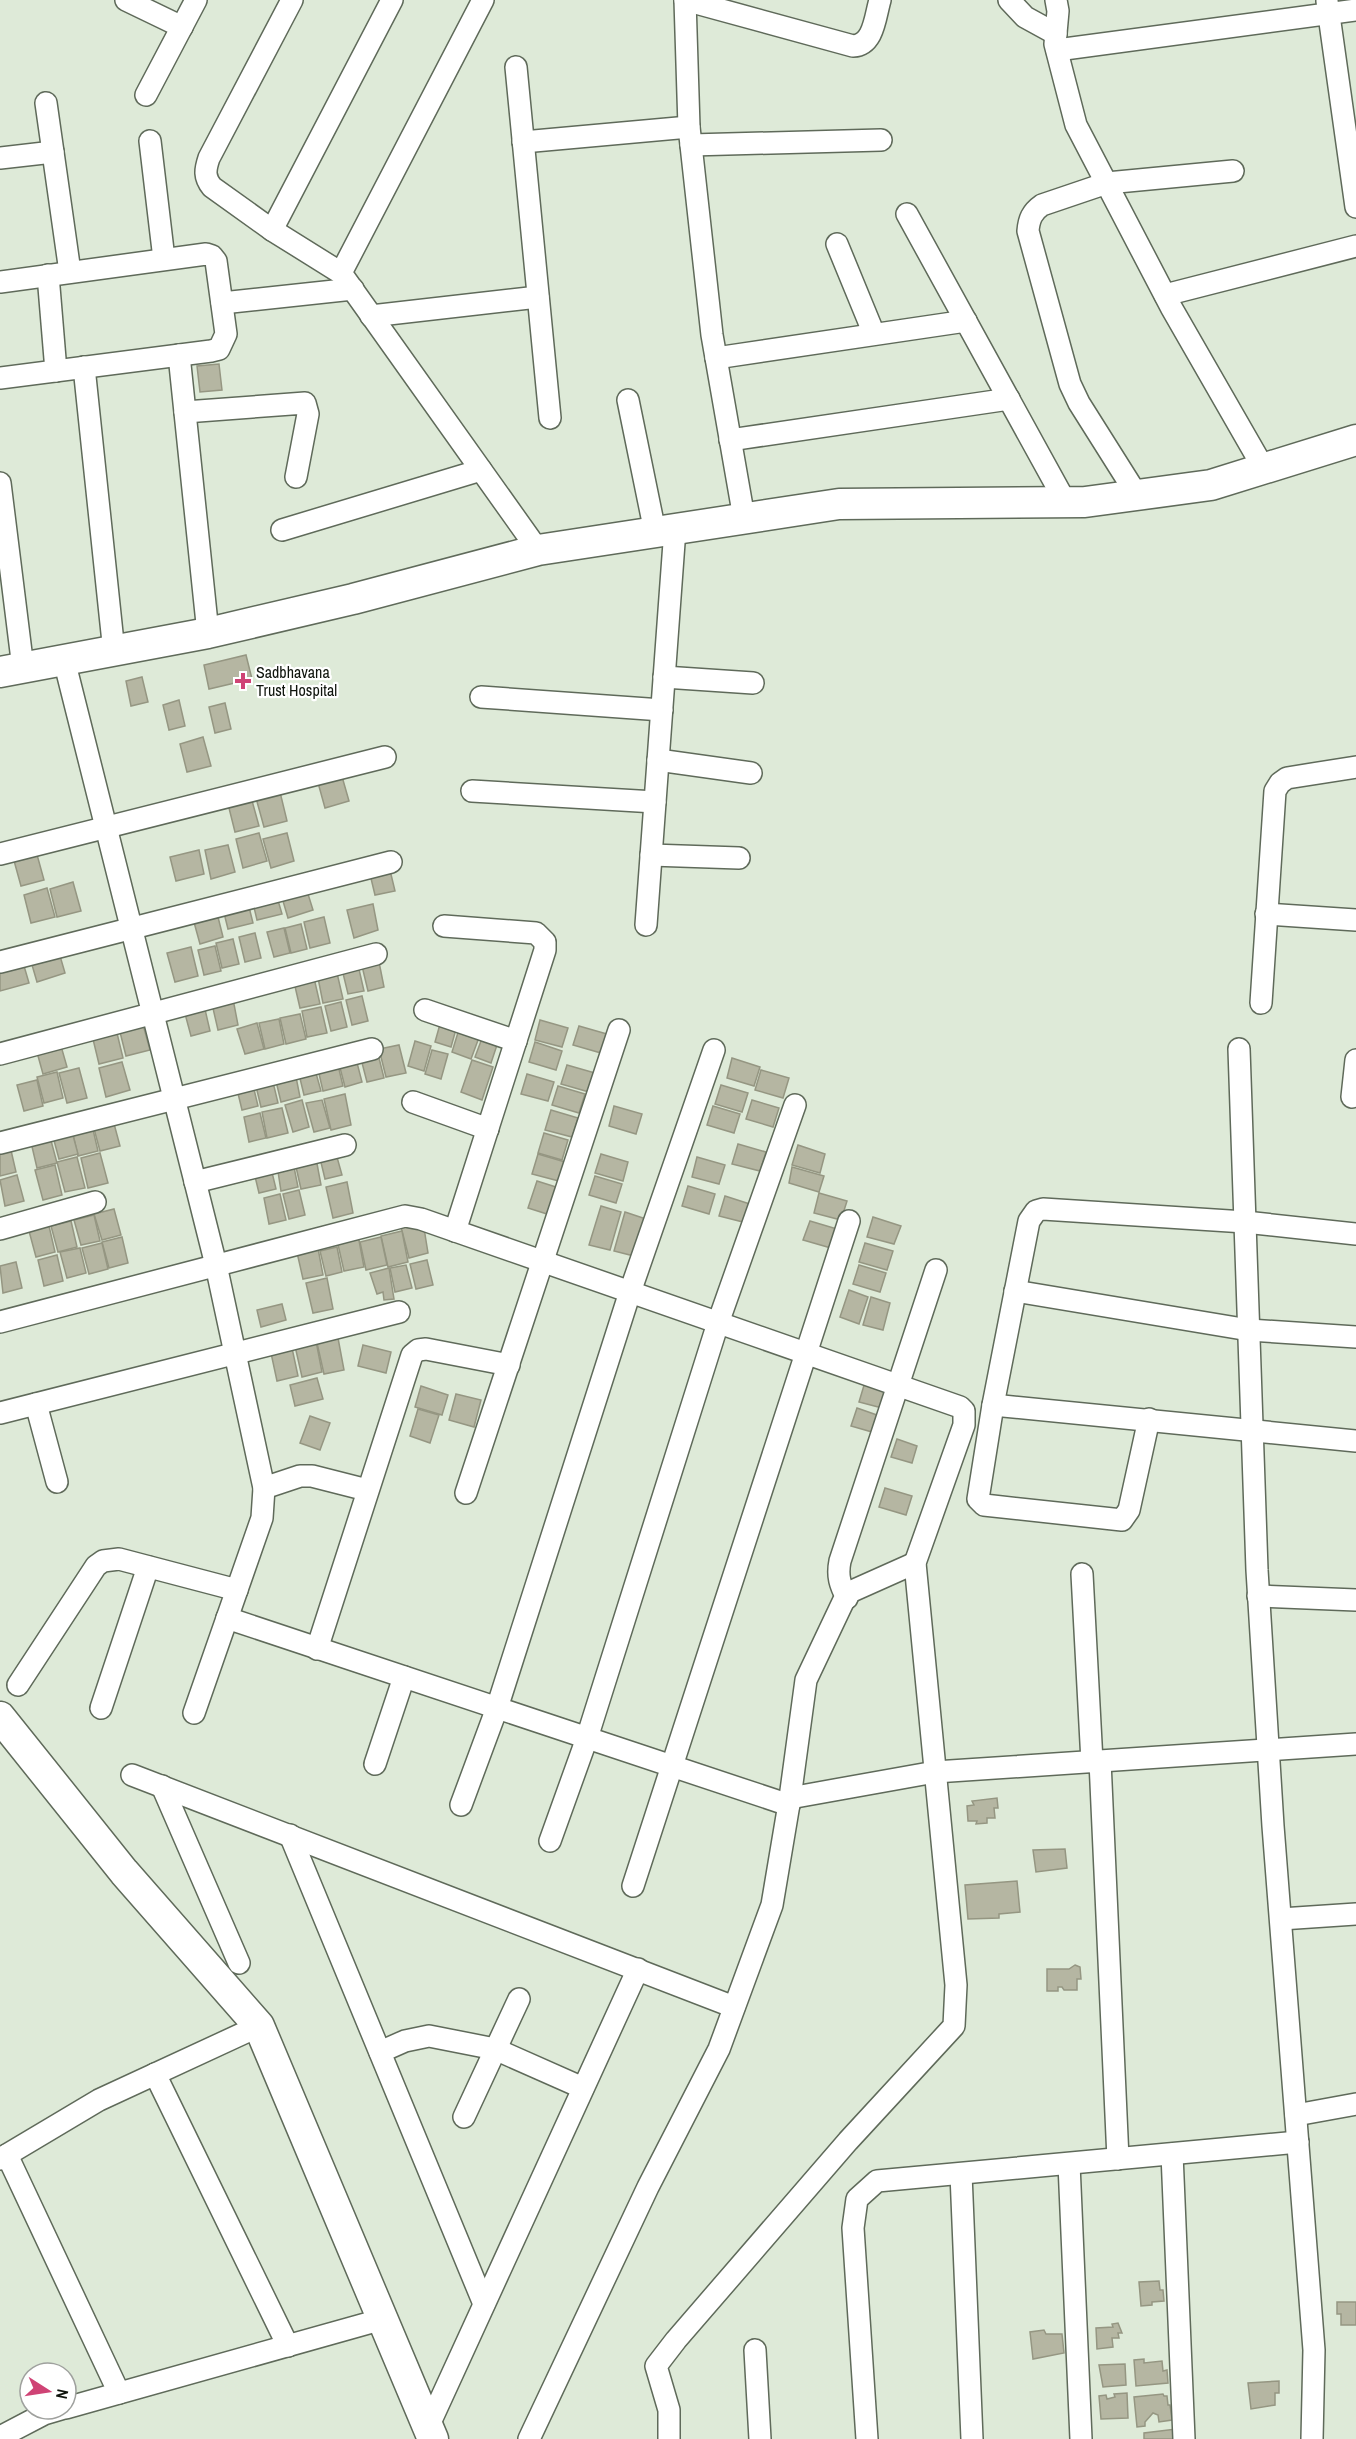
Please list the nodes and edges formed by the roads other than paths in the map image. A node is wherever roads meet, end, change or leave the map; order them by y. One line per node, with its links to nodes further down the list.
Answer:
1 (126, 0): 12 (street)
2 (196, 0): 12 (street)
3 (292, 0): 27 (street)
4 (392, 0): 27 (street)
5 (483, 0): 33 (street)
6 (685, 0): 7 (street); 17 (street)
7 (880, 0)
8 (1010, 0): 13 (street)
9 (1056, 0): 13 (street)
10 (1328, 7): 11 (street); 13 (street); 25 (street)
11 (1356, 10)
12 (182, 27): 15 (street)
13 (1056, 42): 24 (street)
14 (516, 67): 20 (street)
15 (146, 95)
16 (46, 103): 21 (street)
17 (690, 136): 18 (street); 20 (street); 42 (street)
18 (881, 140)
19 (150, 141): 30 (street)
20 (523, 142): 36 (street)
21 (53, 152): 22 (street); 31 (street)
22 (0, 158)
23 (1233, 171): 24 (street)
24 (1107, 183): 35 (street); 56 (street)
25 (1356, 207)
26 (907, 214): 39 (street)
27 (272, 230): 33 (street)
28 (837, 244): 40 (street)
29 (1356, 246): 35 (street)
30 (164, 260): 31 (street); 37 (street)
31 (70, 272): 32 (street)
32 (48, 275): 34 (street); 44 (street)
33 (347, 281): 37 (street); 38 (street)
34 (0, 282)
35 (1165, 295): 52 (street)
36 (538, 297): 38 (street); 49 (street)
37 (222, 303): 41 (street)
38 (371, 316): 53 (street)
39 (966, 321): 40 (street); 46 (street)
40 (874, 334): 42 (street)
41 (179, 355): 43 (street); 48 (street)
42 (716, 358): 50 (street)
43 (84, 367): 44 (street); 63 (street)
44 (56, 371): 45 (street)
45 (0, 378)
46 (1009, 399): 50 (street); 57 (street)
47 (628, 400): 60 (street)
48 (185, 412): 54 (street); 62 (street)
49 (550, 418)
50 (730, 440): 58 (street)
51 (1356, 440): 52 (street)
52 (1264, 469): 56 (street)
53 (481, 470): 59 (street); 61 (street)
54 (296, 477)
55 (0, 483): 65 (street)
56 (1137, 495): 57 (street)
57 (1066, 503): 58 (street)
58 (744, 518): 60 (street)
59 (282, 530)
60 (665, 530): 61 (street); 66 (street)
61 (538, 550): 62 (street)
62 (208, 633): 63 (street)
63 (114, 652): 64 (street)
64 (64, 660): 65 (street); 76 (street)
65 (11, 670)
66 (664, 677): 67 (street); 69 (street)
67 (753, 683)
68 (481, 697): 69 (street)
69 (662, 710): 71 (street)
70 (385, 757): 76 (street)
71 (658, 760): 73 (street); 75 (street)
72 (1356, 767): 81 (street)
73 (751, 772)
74 (472, 791): 75 (street)
75 (655, 802): 78 (street)
76 (106, 827): 77 (street); 85 (street)
77 (0, 854)
78 (651, 855): 79 (street); 83 (street)
79 (739, 858)
80 (391, 862): 85 (street)
81 (1266, 914): 82 (street); 88 (street)
82 (1356, 920)
83 (646, 925)
84 (444, 926): 92 (street)
85 (131, 928): 87 (street); 90 (street)
86 (376, 954): 90 (street)
87 (0, 962)
88 (1261, 1003)
89 (425, 1010): 92 (street)
90 (153, 1014): 96 (street); 99 (street)
91 (619, 1030): 112 (street)
92 (516, 1041): 102 (street)
93 (372, 1049): 99 (street)
94 (1239, 1049): 108 (street)
95 (714, 1050): 116 (street)
96 (0, 1054)
97 (1356, 1060): 98 (street)
98 (1352, 1097)
99 (174, 1099): 103 (street); 105 (street)
100 (413, 1102): 102 (street)
101 (795, 1104): 119 (street)
102 (488, 1129): 110 (street)
103 (0, 1143)
104 (345, 1145): 105 (street)
105 (195, 1182): 113 (street)
106 (95, 1202): 109 (street)
107 (849, 1221): 122 (street)
108 (1245, 1222): 111 (street); 115 (street); 120 (street)
109 (0, 1229)
110 (455, 1231): 112 (street); 113 (street)
111 (1356, 1234)
112 (543, 1262): 116 (street); 124 (street)
113 (216, 1265): 118 (street); 123 (street)
114 (936, 1270): 125 (street)
115 (1015, 1291): 120 (street); 127 (street)
116 (630, 1292): 119 (street); 148 (street)
117 (399, 1312): 123 (street)
118 (0, 1322)
119 (718, 1323): 122 (street); 151 (street)
120 (1249, 1330): 121 (street); 130 (street)
121 (1356, 1337)
122 (806, 1353): 125 (street); 156 (street)
123 (235, 1354): 126 (street); 133 (street)
124 (509, 1365): 134 (street); 135 (street)
125 (898, 1386): 136 (street); 141 (street)
126 (36, 1404): 128 (street); 132 (street)
127 (993, 1404): 129 (street); 129 (street)
128 (0, 1413)
129 (1149, 1419): 130 (street)
130 (1252, 1429): 131 (street); 140 (street)
131 (1356, 1441)
132 (57, 1482)
133 (264, 1488): 134 (street); 139 (street)
134 (367, 1490): 144 (street)
135 (466, 1493)
136 (915, 1563): 141 (street); 157 (street)
137 (148, 1567): 139 (street); 146 (street); 147 (street)
138 (1082, 1574): 154 (street)
139 (237, 1590): 143 (street)
140 (1258, 1596): 142 (street); 153 (street)
141 (847, 1598): 160 (street)
142 (1356, 1600)
143 (227, 1618): 144 (street); 149 (street)
144 (317, 1649): 145 (street)
145 (404, 1677): 148 (street); 155 (street)
146 (18, 1685)
147 (101, 1708)
148 (496, 1708): 151 (street); 161 (street)
149 (194, 1713)
150 (0, 1717): 171 (street)
151 (587, 1738): 156 (street); 163 (street)
152 (1356, 1744): 153 (street)
153 (1268, 1751): 154 (street); 166 (street)
154 (1096, 1762): 157 (street); 182 (street)
155 (375, 1764)
156 (673, 1766): 160 (street); 164 (street)
157 (935, 1772): 160 (street); 195 (street)
158 (132, 1775): 159 (street)
159 (162, 1786): 162 (street); 167 (street)
160 (790, 1801): 170 (street)
161 (460, 1805)
162 (290, 1835): 168 (street); 173 (street)
163 (550, 1841)
164 (633, 1886)
165 (1356, 1914): 166 (street)
166 (1281, 1919): 177 (street)
167 (239, 1963)
168 (638, 1969): 170 (street); 175 (street)
169 (519, 1999): 172 (street)
170 (734, 2007): 194 (street)
171 (259, 2026): 174 (street); 186 (street)
172 (495, 2049): 173 (street); 175 (street); 178 (street)
173 (380, 2052): 185 (street)
174 (155, 2074): 181 (street); 187 (street)
175 (584, 2088): 185 (street)
176 (1356, 2104): 177 (street)
177 (1296, 2115): 179 (street)
178 (464, 2118)
179 (1298, 2142): 180 (street); 201 (street)
180 (1172, 2154): 182 (street); 200 (street)
181 (4, 2157): 189 (street)
182 (1118, 2159): 183 (street)
183 (1069, 2163): 184 (street); 199 (street)
184 (961, 2174): 197 (street); 198 (street)
185 (484, 2304): 192 (street)
186 (383, 2319): 187 (street); 192 (street)
187 (288, 2346): 189 (street)
188 (755, 2350): 196 (street)
189 (119, 2393): 190 (street)
190 (78, 2405)
191 (31, 2421): 193 (street)
192 (430, 2433)
193 (0, 2437)
194 (529, 2439)
195 (669, 2439)
196 (760, 2439)
197 (867, 2439)
198 (972, 2439)
199 (1080, 2439)
200 (1184, 2439)
201 (1312, 2439)

